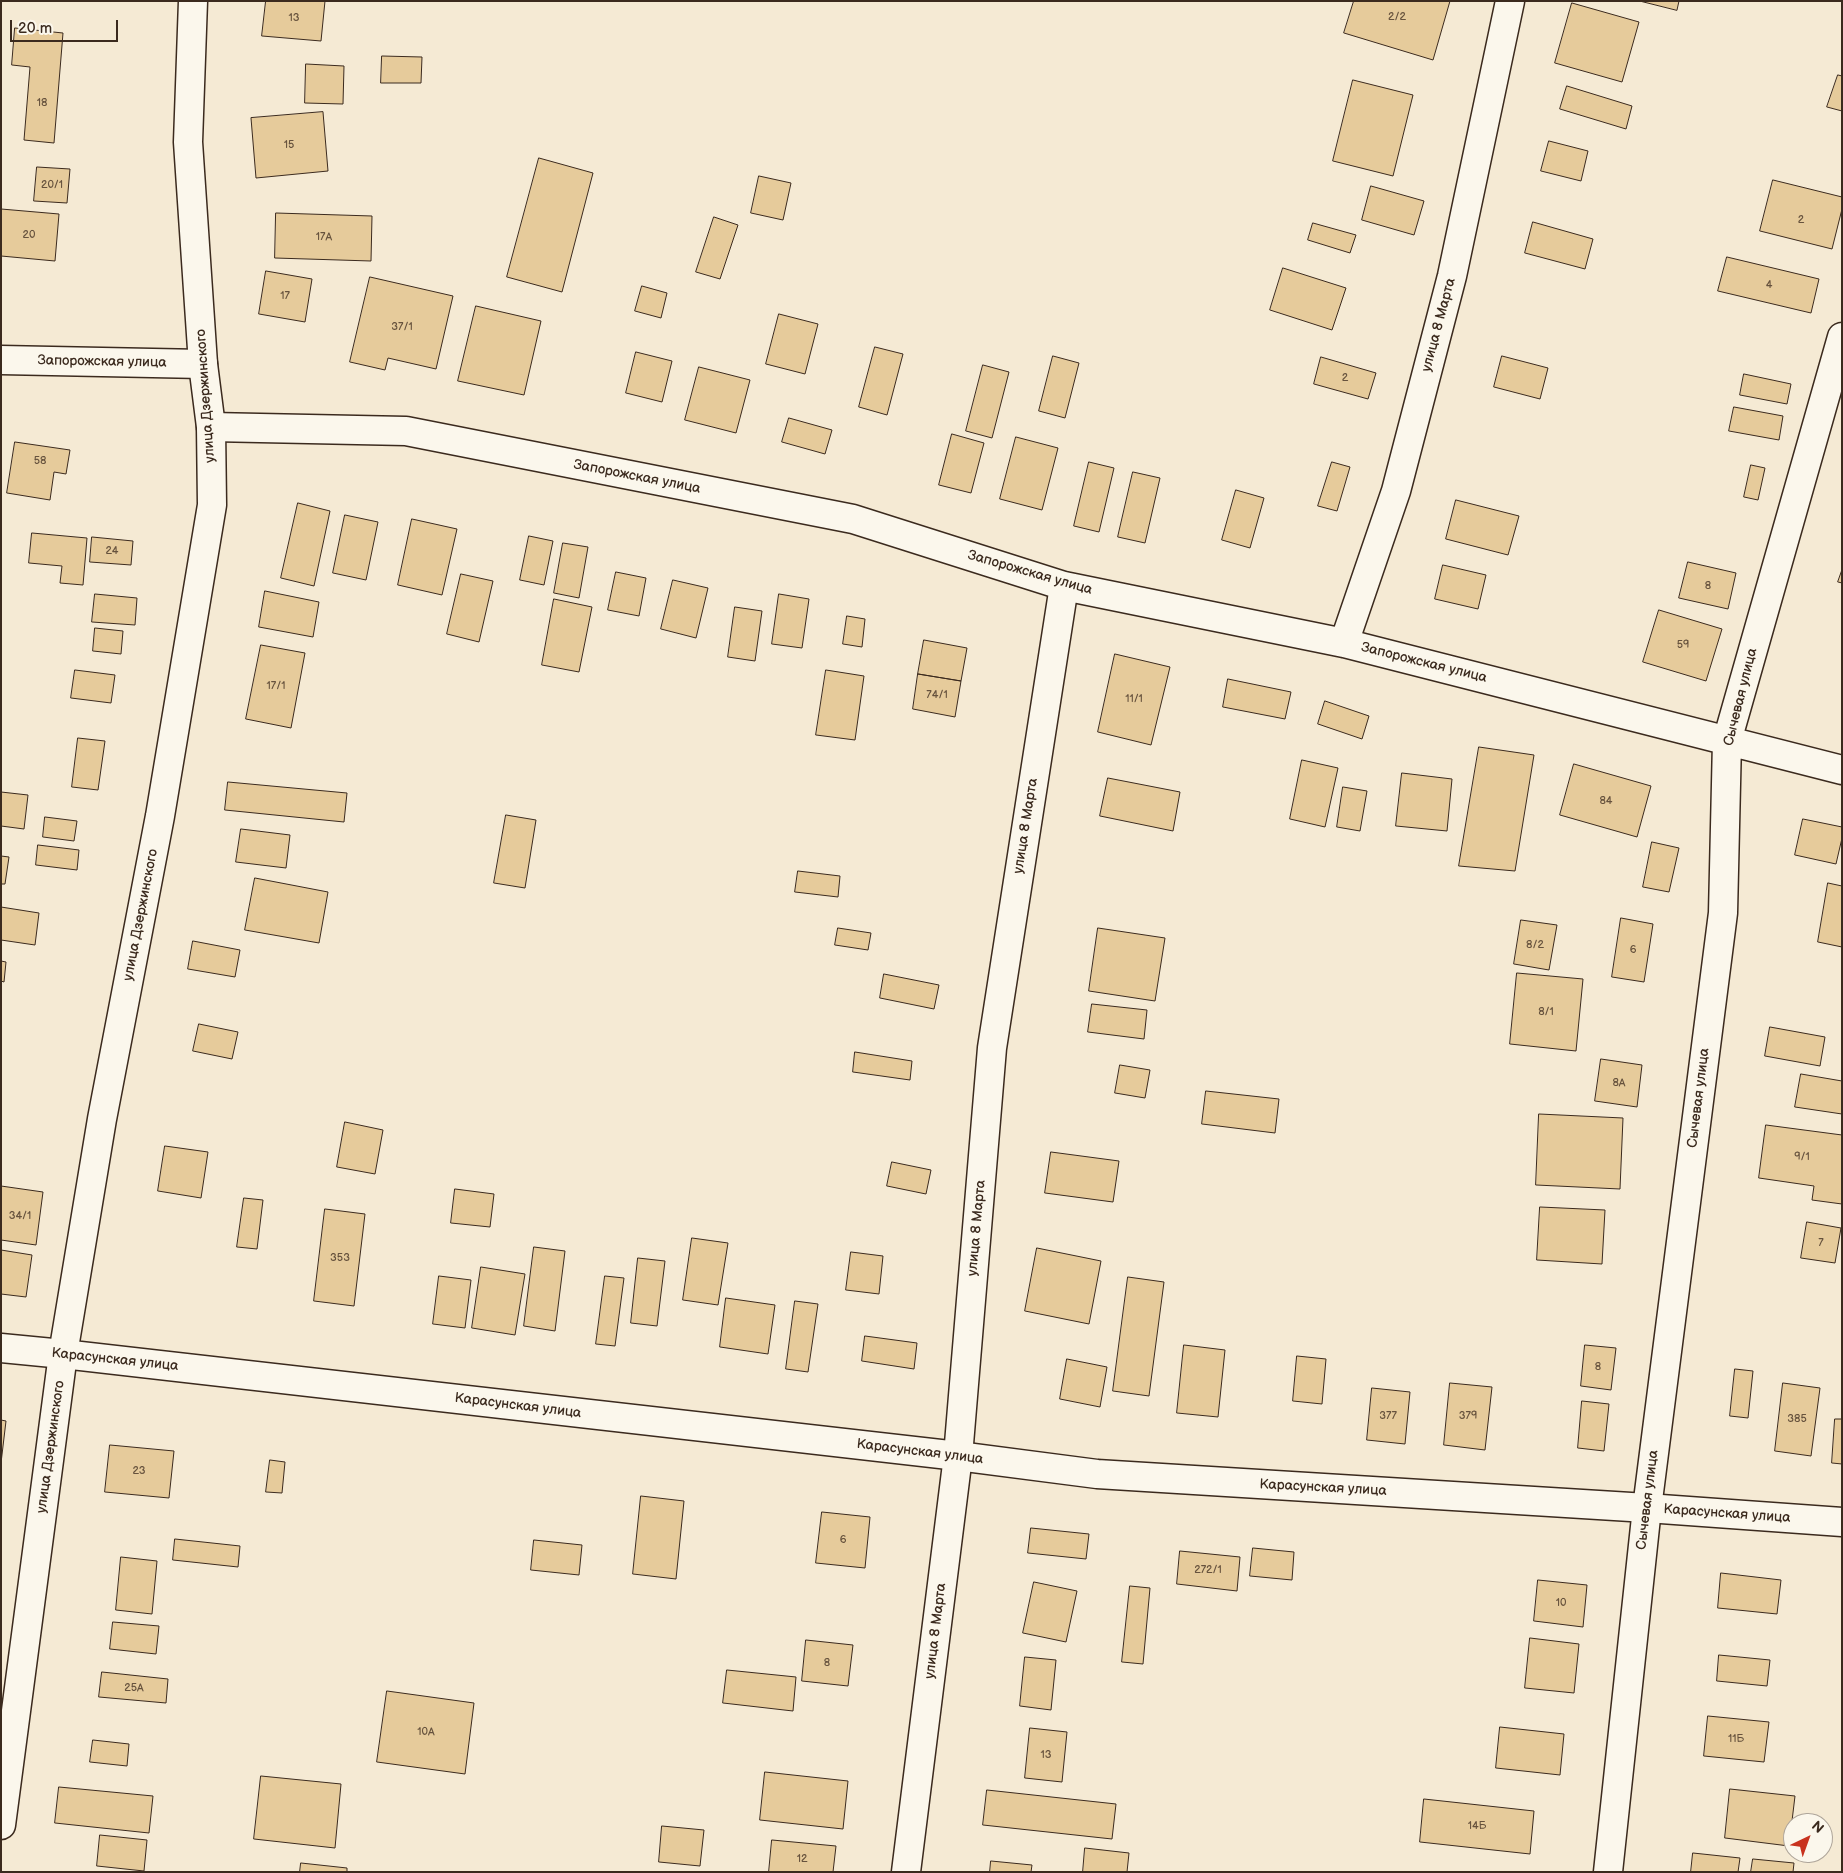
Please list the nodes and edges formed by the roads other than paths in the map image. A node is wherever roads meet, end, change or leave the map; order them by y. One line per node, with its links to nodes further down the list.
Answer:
1 (194, 1): 5 (street, улица Дзержинского)
2 (1510, 1): 8 (street, улица 8 Марта)
3 (1842, 337): 9 (street, Сычевая улица)
4 (1, 360): 5 (street, Запорожская улица)
5 (203, 364): 6 (street, улица Дзержинского)
6 (211, 426): 7 (street, Запорожская улица); 12 (street, улица Дзержинского)
7 (1064, 586): 8 (street, Запорожская улица); 13 (street, улица 8 Марта)
8 (1344, 643): 9 (street, Запорожская улица)
9 (1726, 741): 10 (street, Запорожская улица); 14 (street, Сычевая улица)
10 (1842, 770)
11 (1, 1348): 12 (street, Карасунская улица)
12 (63, 1354): 13 (street, Карасунская улица); 16 (street, улица Дзержинского)
13 (958, 1456): 14 (street, Карасунская улица); 17 (street, улица 8 Марта)
14 (1647, 1508): 15 (street, Карасунская улица); 18 (street, Сычевая улица)
15 (1842, 1522)
16 (1, 1825)
17 (906, 1872)
18 (1608, 1872)

